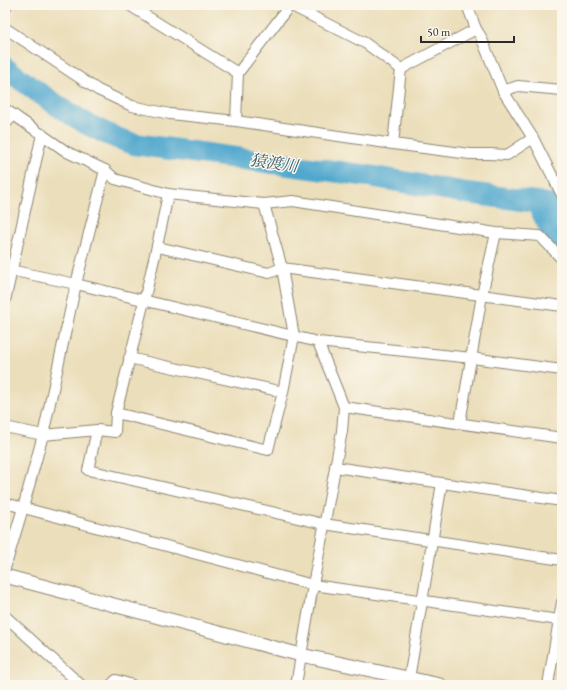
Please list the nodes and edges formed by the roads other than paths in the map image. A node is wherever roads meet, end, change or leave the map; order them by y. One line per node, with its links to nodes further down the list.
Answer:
1 (7, 5): 5 (street)
2 (129, 5): 9 (street)
3 (290, 5): 8 (street); 9 (street)
4 (467, 5): 7 (street)
5 (5, 8)
6 (5, 28): 14 (street)
7 (476, 29): 8 (street); 11 (street)
8 (401, 69): 18 (street)
9 (238, 74): 14 (street)
10 (562, 90): 11 (street)
11 (503, 91): 17 (street)
12 (5, 109): 13 (street)
13 (14, 115): 15 (street); 16 (street)
14 (236, 121): 18 (street)
15 (5, 124)
16 (42, 134): 19 (street); 27 (street)
17 (533, 138): 18 (street); 20 (street)
18 (393, 144)
19 (104, 170): 21 (street); 28 (street)
20 (560, 190)
21 (168, 194): 22 (street); 24 (street)
22 (264, 204): 23 (street); 26 (street)
23 (496, 233): 25 (street); 29 (street)
24 (158, 247): 26 (street); 31 (street)
25 (562, 259)
26 (282, 268): 29 (street); 33 (street)
27 (9, 270): 28 (street); 30 (street)
28 (76, 284): 31 (street); 44 (street)
29 (482, 295): 32 (street); 36 (street)
30 (5, 301)
31 (143, 301): 33 (street); 35 (street)
32 (562, 306)
33 (294, 336): 34 (street); 38 (street)
34 (318, 342): 36 (street); 39 (street)
35 (129, 358): 38 (street); 40 (street)
36 (472, 358): 37 (street); 41 (street)
37 (562, 370)
38 (283, 392): 40 (street)
39 (344, 406): 41 (street); 46 (street)
40 (116, 413): 43 (street)
41 (460, 423): 45 (street)
42 (5, 427): 44 (street)
43 (97, 430): 44 (street); 51 (street)
44 (43, 434): 50 (street)
45 (562, 438)
46 (335, 467): 47 (street); 51 (street)
47 (442, 483): 48 (street); 52 (street)
48 (562, 501)
49 (5, 503): 50 (street)
50 (23, 508): 54 (street); 56 (street)
51 (324, 524): 52 (street); 56 (street)
52 (433, 541): 53 (street); 57 (street)
53 (562, 560)
54 (5, 568)
55 (5, 576): 61 (street)
56 (313, 585): 57 (street); 61 (street)
57 (423, 600): 60 (street); 62 (street)
58 (562, 602): 60 (street)
59 (5, 616): 63 (street)
60 (559, 620): 68 (street)
61 (301, 655): 62 (street); 66 (street)
62 (409, 679): 67 (street)
63 (81, 685)
64 (111, 685): 65 (street)
65 (132, 685)
66 (296, 685)
67 (440, 685)
68 (548, 685)

